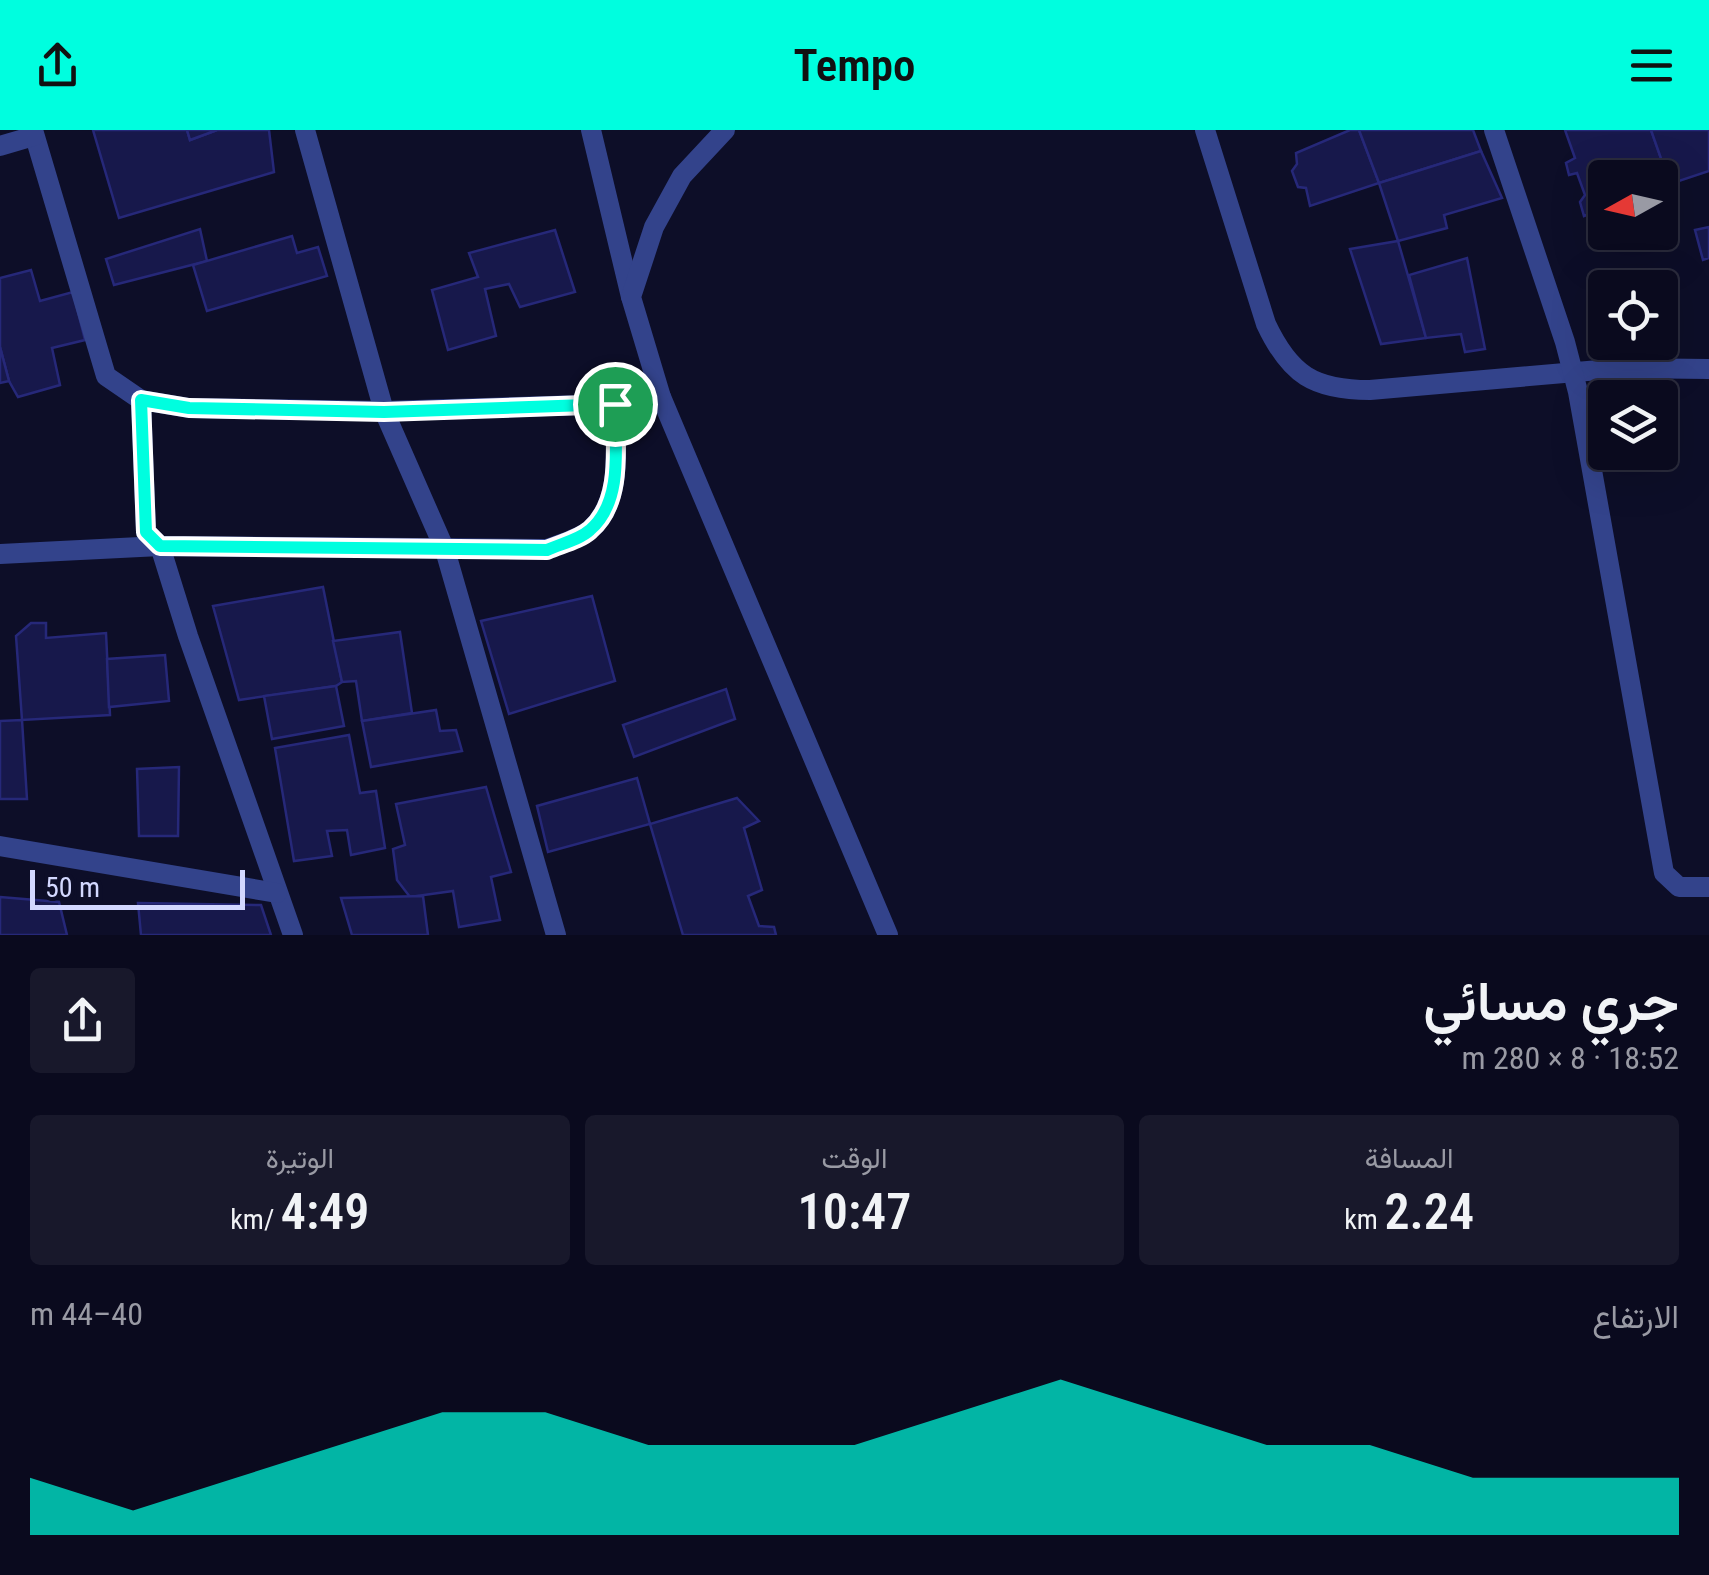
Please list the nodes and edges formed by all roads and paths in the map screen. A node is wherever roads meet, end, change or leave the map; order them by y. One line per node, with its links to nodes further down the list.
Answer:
1 (306, 130): 14 (street)
2 (591, 130): 8 (street)
3 (726, 130): 8 (street)
4 (1205, 130): 10 (street)
5 (1494, 130): 10 (street)
6 (34, 133): 7 (street); 12 (street)
7 (0, 146)
8 (631, 298): 11 (street)
9 (1709, 369): 10 (street)
10 (1573, 371): 19 (street)
11 (661, 397): 13 (street); 23 (street)
12 (141, 400): 14 (street); 15 (street)
13 (615, 404): 14 (street); 16 (street)
14 (384, 412): 16 (street)
15 (160, 546): 16 (street); 17 (street); 20 (street)
16 (445, 550): 22 (street)
17 (0, 554)
18 (0, 846): 20 (street)
19 (1709, 887)
20 (277, 893): 21 (street)
21 (292, 935)
22 (556, 935)
23 (888, 935)

